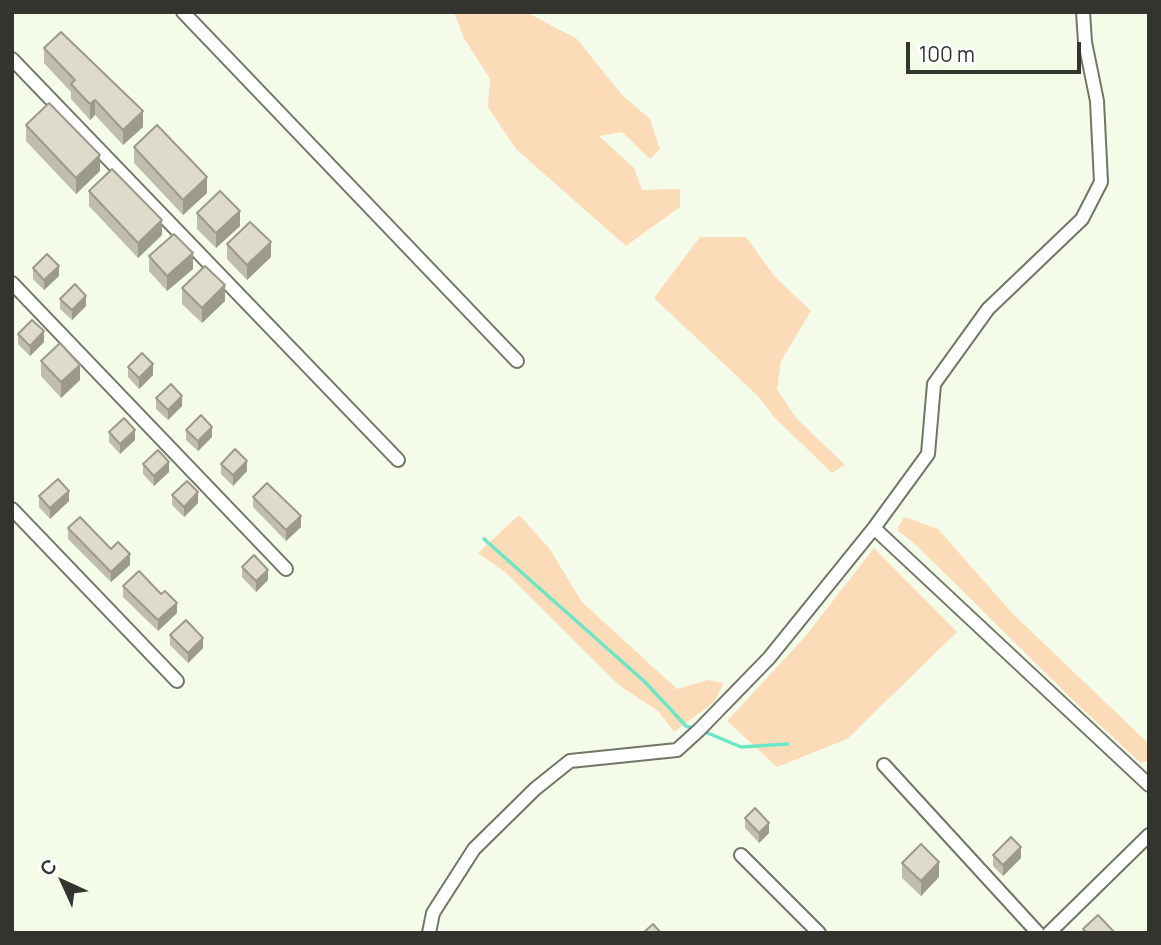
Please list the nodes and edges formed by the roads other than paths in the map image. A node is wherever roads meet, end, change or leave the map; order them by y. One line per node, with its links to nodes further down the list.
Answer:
1 (183, 12): 5 (street)
2 (1083, 12): 8 (street)
3 (12, 59): 6 (street)
4 (12, 283): 9 (street)
5 (517, 361)
6 (398, 460)
7 (12, 509): 10 (street)
8 (874, 528): 12 (street); 15 (street)
9 (286, 569)
10 (177, 681)
11 (884, 765): 17 (street)
12 (1149, 785)
13 (1149, 835): 18 (street)
14 (741, 855): 16 (street)
15 (429, 933)
16 (819, 933)
17 (1038, 933)
18 (1049, 933)

